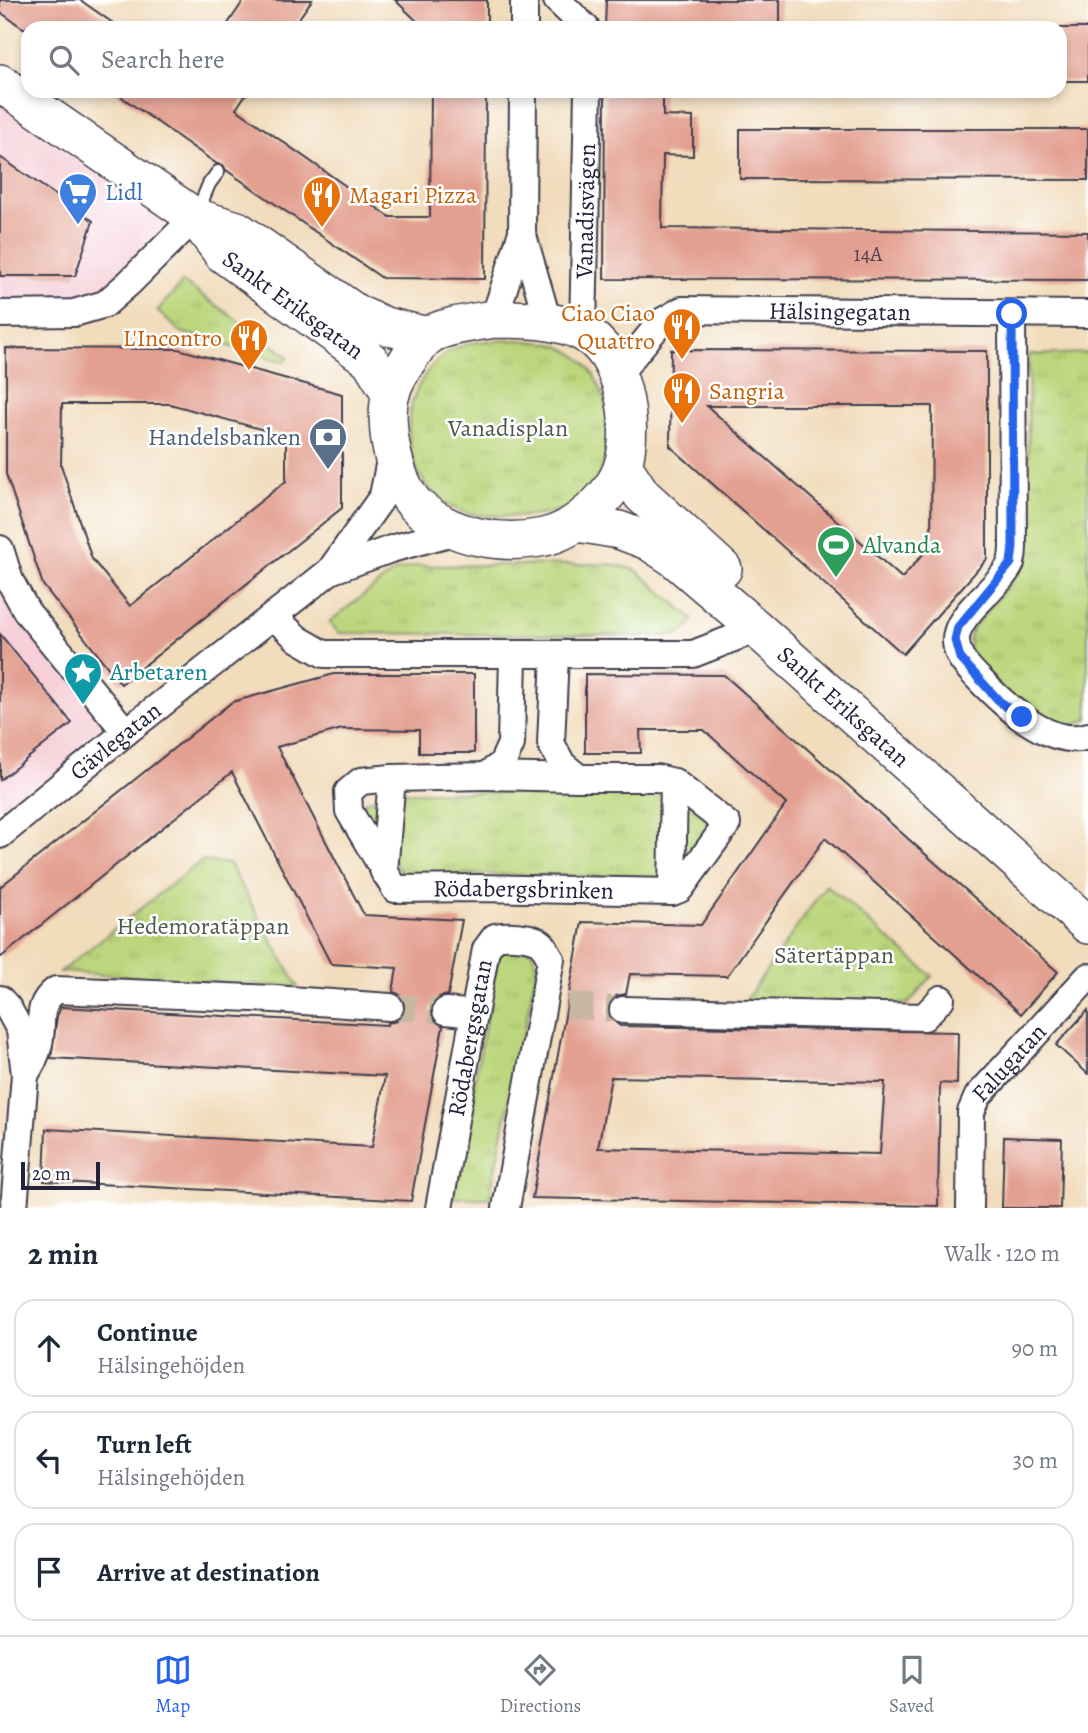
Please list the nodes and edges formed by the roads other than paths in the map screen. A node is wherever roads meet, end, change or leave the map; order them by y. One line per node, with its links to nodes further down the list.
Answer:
1 (524, 0): 3 (street)
2 (557, 0): 4 (street)
3 (524, 21)
4 (579, 21)
5 (0, 83): 6 (main road, Sankt Eriksgatan)
6 (21, 97)
7 (22, 98): 11 (main road, Sankt Eriksgatan)
8 (523, 98): 12 (street, Vanadisvägen)
9 (588, 98): 18 (street, Vanadisvägen)
10 (218, 172): 11 (lane)
11 (195, 217): 13 (street); 19 (main road, Sankt Eriksgatan); 21 (main road, Sankt Eriksgatan)
12 (522, 232): 16 (street, Vanadisvägen); 17 (street, Vanadisvägen)
13 (0, 314)
14 (1012, 314): 15 (street, Hälsingegatan); 20 (street, Hälsingegatan); 33 (street)
15 (1088, 314)
16 (494, 319): 17 (main road); 19 (main road)
17 (548, 322): 18 (main road)
18 (583, 332): 20 (main road)
19 (428, 336): 21 (main road)
20 (619, 373): 23 (main road)
21 (391, 394): 22 (main road)
22 (392, 450): 25 (main road); 27 (street, Gävlegatan)
23 (623, 466): 24 (main road); 41 (main road, Sankt Eriksgatan)
24 (578, 523): 25 (main road); 29 (main road, Sankt Eriksgatan)
25 (457, 531): 27 (street, Gävlegatan)
26 (0, 549): 32 (street)
27 (330, 571): 28 (street, Gävlegatan)
28 (274, 617): 30 (street); 32 (street, Gävlegatan)
29 (757, 629): 31 (street); 42 (main road, Sankt Eriksgatan)
30 (513, 654): 31 (street); 34 (street)
31 (555, 655): 36 (street)
32 (127, 732): 38 (street, Gävlegatan)
33 (1088, 736)
34 (485, 776): 35 (street, Rödabergsbrinken); 36 (street, Rödabergsbrinken)
35 (392, 778): 39 (street); 39 (street, Rödabergsbrinken)
36 (579, 778): 37 (street, Rödabergsbrinken)
37 (674, 782): 40 (street); 40 (street)
38 (0, 835)
39 (384, 872): 40 (street, Rödabergsbrinken)
40 (672, 892)
41 (1088, 892)
42 (1088, 925)
43 (1088, 977): 54 (street, Falugatan)
44 (0, 999): 50 (street)
45 (941, 999): 47 (street)
46 (390, 1007): 50 (street)
47 (623, 1010)
48 (446, 1011): 49 (street)
49 (474, 1014): 52 (street, Rödabergsgatan); 53 (street, Rödabergsgatan)
50 (25, 1075): 51 (street)
51 (14, 1208)
52 (439, 1208)
53 (506, 1208)
54 (970, 1208)

